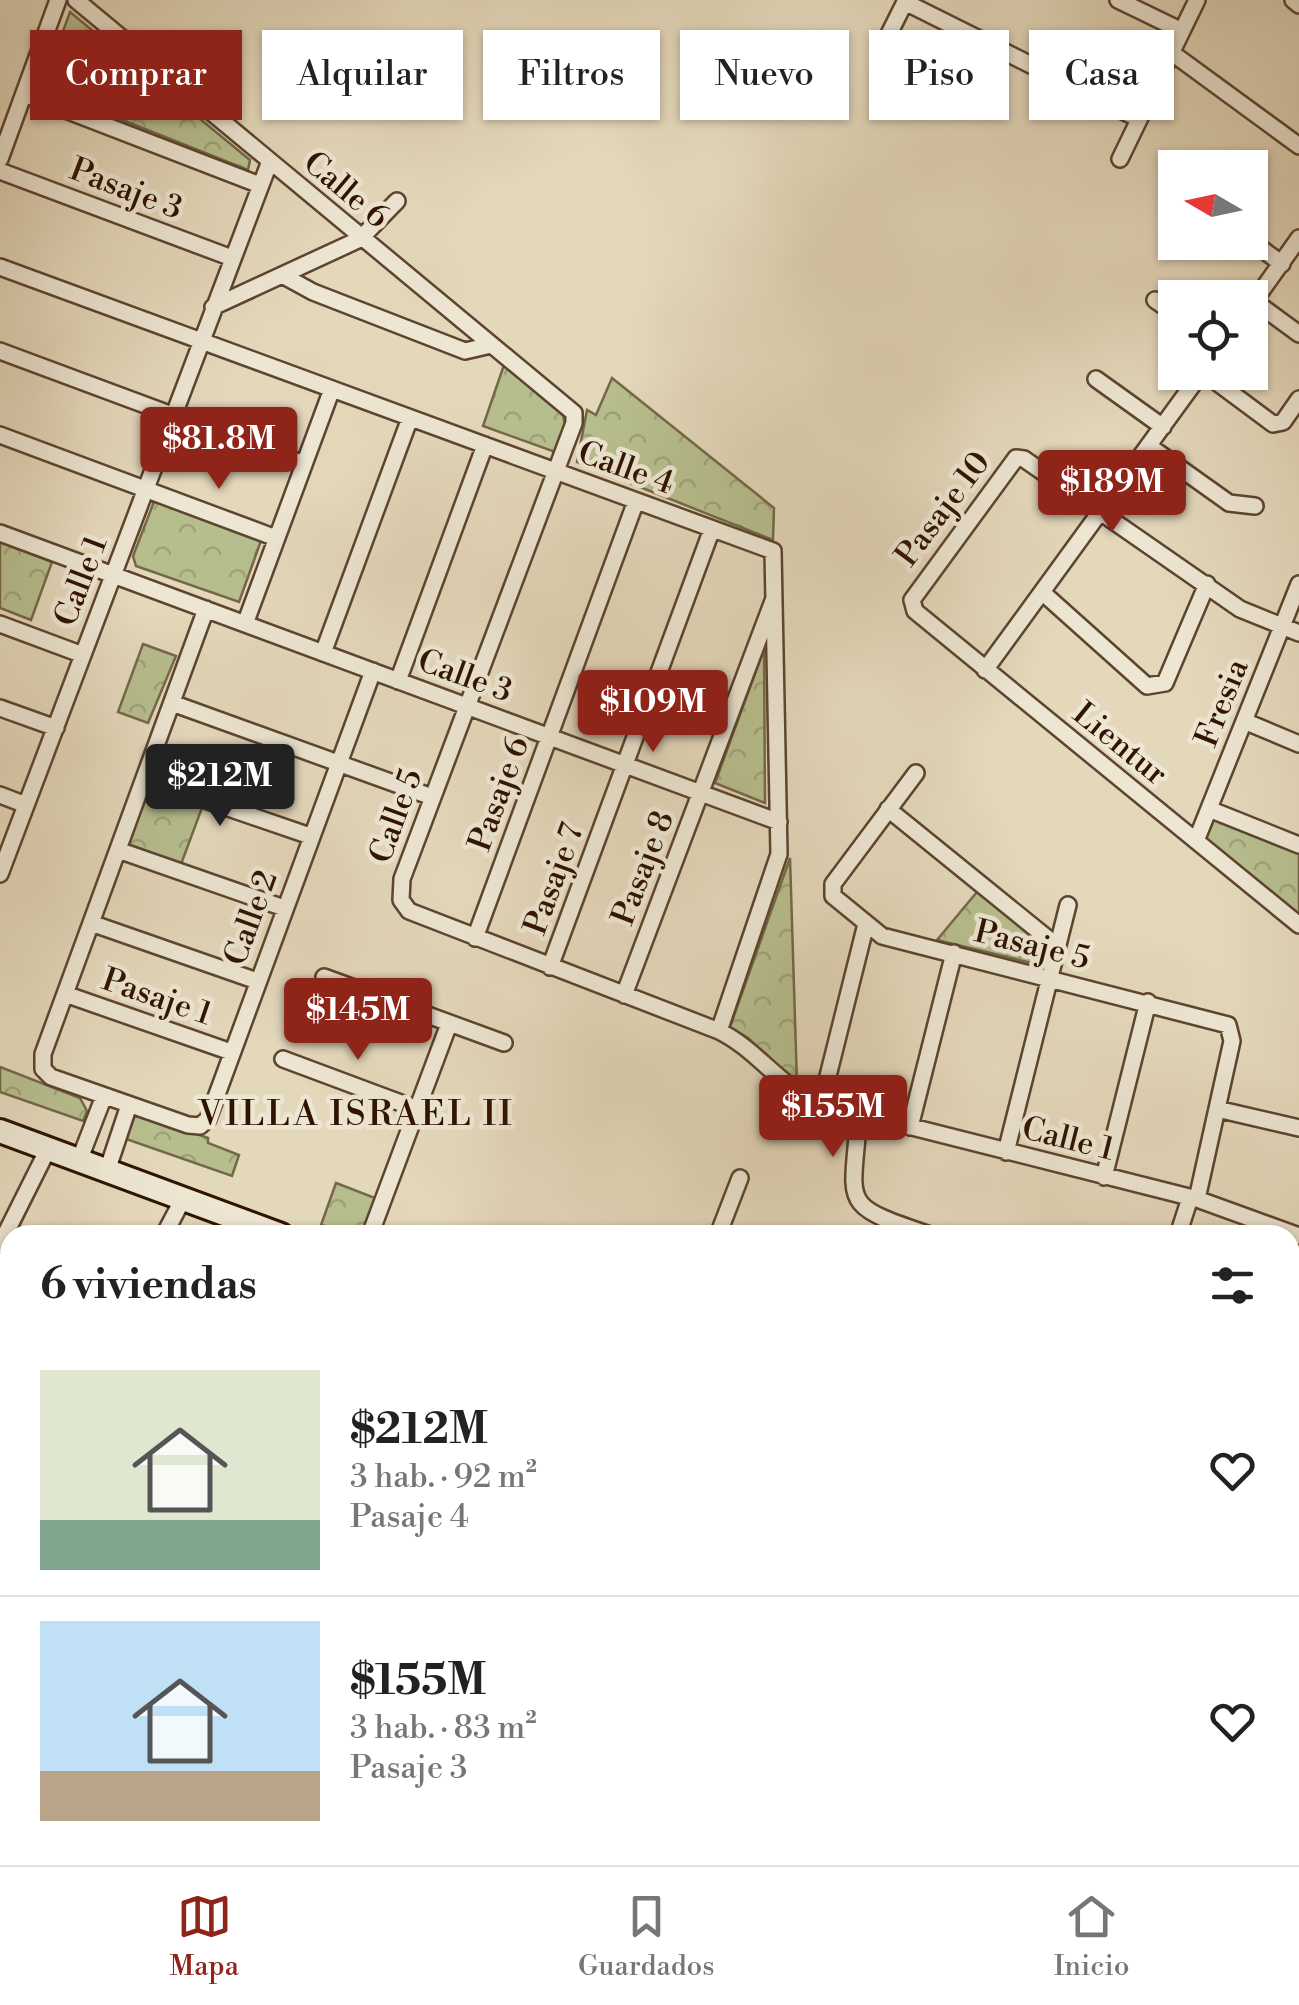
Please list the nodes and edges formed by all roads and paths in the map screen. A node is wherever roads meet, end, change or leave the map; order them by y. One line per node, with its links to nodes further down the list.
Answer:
1 (58, 0): 13 (street)
2 (76, 0): 18 (street, Calle 6)
3 (1118, 0): 9 (street)
4 (1197, 0): 9 (street)
5 (1293, 0): 7 (street)
6 (905, 1): 8 (street); 12 (street)
7 (1299, 5)
8 (891, 30)
9 (1182, 31): 10 (street)
10 (1174, 49)
11 (1174, 54): 15 (street)
12 (1029, 64)
13 (24, 94): 16 (street); 20 (street)
14 (1139, 120): 17 (street)
15 (1299, 146)
16 (0, 159)
17 (1120, 159)
18 (270, 161): 20 (street, Calle 1); 23 (street, Calle 6)
19 (0, 171): 25 (street, Pasaje 3)
20 (260, 185): 25 (street, Calle 1)
21 (398, 200): 23 (street)
22 (1299, 238): 26 (street)
23 (360, 239): 28 (street); 36 (street, Calle 6)
24 (1268, 254): 26 (street)
25 (232, 258): 32 (street, Calle 1)
26 (1282, 264): 29 (street)
27 (0, 267): 35 (street, Calle 4)
28 (282, 275): 32 (street); 36 (street)
29 (1268, 283)
30 (1155, 300): 31 (street)
31 (1158, 302)
32 (213, 306): 35 (street, Calle 1)
33 (1268, 314): 34 (street)
34 (1299, 334)
35 (200, 340): 39 (street, Calle 4); 43 (street, Calle 1)
36 (491, 345): 45 (street, Calle 6)
37 (0, 352): 43 (street)
38 (1096, 380): 46 (street)
39 (332, 389): 44 (street, Calle 4); 50 (street)
40 (1189, 390): 46 (street)
41 (1228, 390): 42 (street)
42 (1299, 399)
43 (172, 416): 50 (street); 52 (street, Calle 1)
44 (410, 418): 48 (street, Calle 4); 70 (street)
45 (574, 423): 51 (street, Calle 5)
46 (1162, 426): 49 (street)
47 (0, 435): 52 (street)
48 (485, 445): 51 (street, Calle 4); 74 (street)
49 (1148, 446): 54 (street); 55 (street)
50 (304, 464): 58 (street)
51 (556, 471): 53 (street, Calle 4); 76 (street, Calle 5)
52 (145, 489): 58 (street); 59 (street, Calle 1)
53 (636, 501): 56 (street, Calle 4); 80 (street, Pasaje 6)
54 (1255, 506)
55 (1102, 510): 60 (street); 62 (street); 64 (street, Pasaje 10)
56 (712, 529): 63 (street, Calle 4); 83 (street, Pasaje 7)
57 (0, 533): 59 (street, Calle 3)
58 (276, 538): 67 (street)
59 (113, 575): 65 (street, Calle 3); 71 (street, Calle 1)
60 (1207, 584): 62 (street); 68 (street)
61 (1299, 584): 68 (street, Fresia)
62 (1042, 592): 72 (street)
63 (776, 593): 86 (street, Pasaje 8); 92 (street, Calle 4)
64 (912, 600): 72 (street, Lientur)
65 (206, 610): 67 (street, Calle 3); 75 (street)
66 (0, 624): 71 (street)
67 (245, 624): 70 (street, Calle 3)
68 (1282, 626): 69 (street); 78 (street, Fresia)
69 (1299, 633)
70 (323, 653): 73 (street, Calle 3)
71 (82, 655): 79 (street, Calle 1)
72 (985, 670): 94 (street, Lientur)
73 (373, 672): 74 (street, Calle 3); 82 (street, Calle 2)
74 (398, 681): 76 (street, Calle 3)
75 (172, 703): 82 (street); 85 (street)
76 (466, 706): 80 (street, Calle 3); 88 (street, Calle 5)
77 (0, 708): 79 (street)
78 (1244, 721): 81 (street); 91 (street, Fresia)
79 (56, 728): 89 (street, Calle 1)
80 (549, 737): 83 (street, Calle 3); 103 (street, Pasaje 6)
81 (1299, 744)
82 (337, 762): 88 (street); 93 (street, Calle 2)
83 (625, 765): 86 (street, Calle 3); 106 (street, Pasaje 7)
84 (916, 773): 90 (street)
85 (144, 779): 93 (street); 96 (street)
86 (700, 793): 92 (street, Calle 3); 111 (street, Pasaje 8)
87 (0, 795): 89 (street)
88 (432, 797): 103 (street, Calle 5)
89 (26, 805): 97 (street, Calle 1)
90 (888, 809): 101 (street, Pasaje 5); 104 (street)
91 (1209, 809): 94 (street, Fresia); 95 (street)
92 (779, 822): 114 (street, Calle 4)
93 (310, 836): 99 (street, Calle 2)
94 (1196, 841): 102 (street, Lientur)
95 (1299, 845)
96 (118, 850): 99 (street); 100 (street)
97 (0, 874)
98 (1068, 905): 104 (street)
99 (284, 908): 109 (street, Calle 2)
100 (91, 923): 109 (street); 110 (street)
101 (866, 924): 105 (street, Pasaje 5); 119 (street)
102 (1299, 925)
103 (474, 938): 106 (street, Calle 5)
104 (1057, 946): 108 (street)
105 (954, 953): 108 (street, Pasaje 5); 125 (street)
106 (550, 966): 111 (street, Calle 5)
107 (324, 977): 113 (street)
108 (1049, 978): 112 (street, Pasaje 5); 128 (street)
109 (257, 980): 116 (street, Calle 2)
110 (66, 994): 116 (street, Pasaje 1); 118 (street)
111 (624, 994): 114 (street, Calle 5)
112 (1148, 1002): 122 (street, Pasaje 5); 131 (street)
113 (449, 1024): 115 (street); 121 (street)
114 (719, 1031): 119 (street, Calle 5)
115 (504, 1043)
116 (231, 1052): 120 (street, Calle 2)
117 (283, 1058): 121 (street)
118 (104, 1096): 120 (street); 129 (street)
119 (821, 1104): 123 (street, Calle 1)
120 (129, 1105): 130 (street)
121 (417, 1109): 138 (street)
122 (1217, 1109): 124 (street); 133 (street)
123 (859, 1115): 125 (street, Calle 1); 140 (street)
124 (1298, 1123)
125 (910, 1127): 128 (street, Calle 1)
126 (0, 1132): 127 (street)
127 (48, 1149): 129 (street); 135 (street)
128 (1006, 1152): 131 (street, Calle 1)
129 (79, 1161): 130 (street)
130 (107, 1171): 134 (street)
131 (1104, 1176): 133 (street, Calle 1)
132 (740, 1178): 139 (street)
133 (1193, 1198): 141 (street); 142 (street, Calle 1)
134 (183, 1199): 136 (street); 137 (street)
135 (12, 1225)
136 (169, 1225)
137 (254, 1225)
138 (374, 1225)
139 (722, 1225)
140 (902, 1225)
141 (1182, 1225)
142 (1268, 1225)

